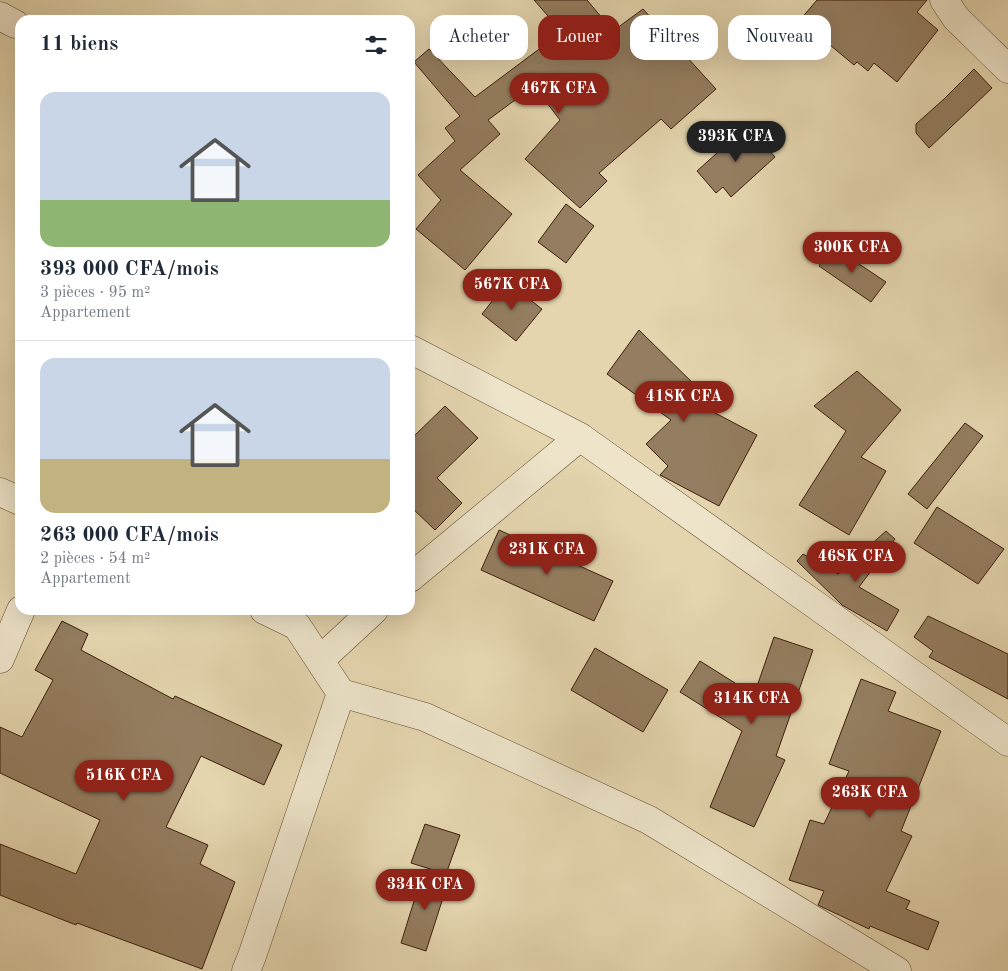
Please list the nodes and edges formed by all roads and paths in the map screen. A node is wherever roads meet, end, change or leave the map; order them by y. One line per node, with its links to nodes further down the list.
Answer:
1 (944, 0): 2 (street)
2 (1008, 69)
3 (415, 352): 4 (street)
4 (580, 436): 7 (street); 14 (street)
5 (0, 492): 6 (street)
6 (15, 499)
7 (415, 574)
8 (19, 615): 11 (street)
9 (274, 615): 12 (street)
10 (369, 615): 12 (street)
11 (0, 659)
12 (320, 660): 13 (street)
13 (341, 693): 15 (street); 16 (street)
14 (1008, 742)
15 (246, 971)
16 (897, 971)

